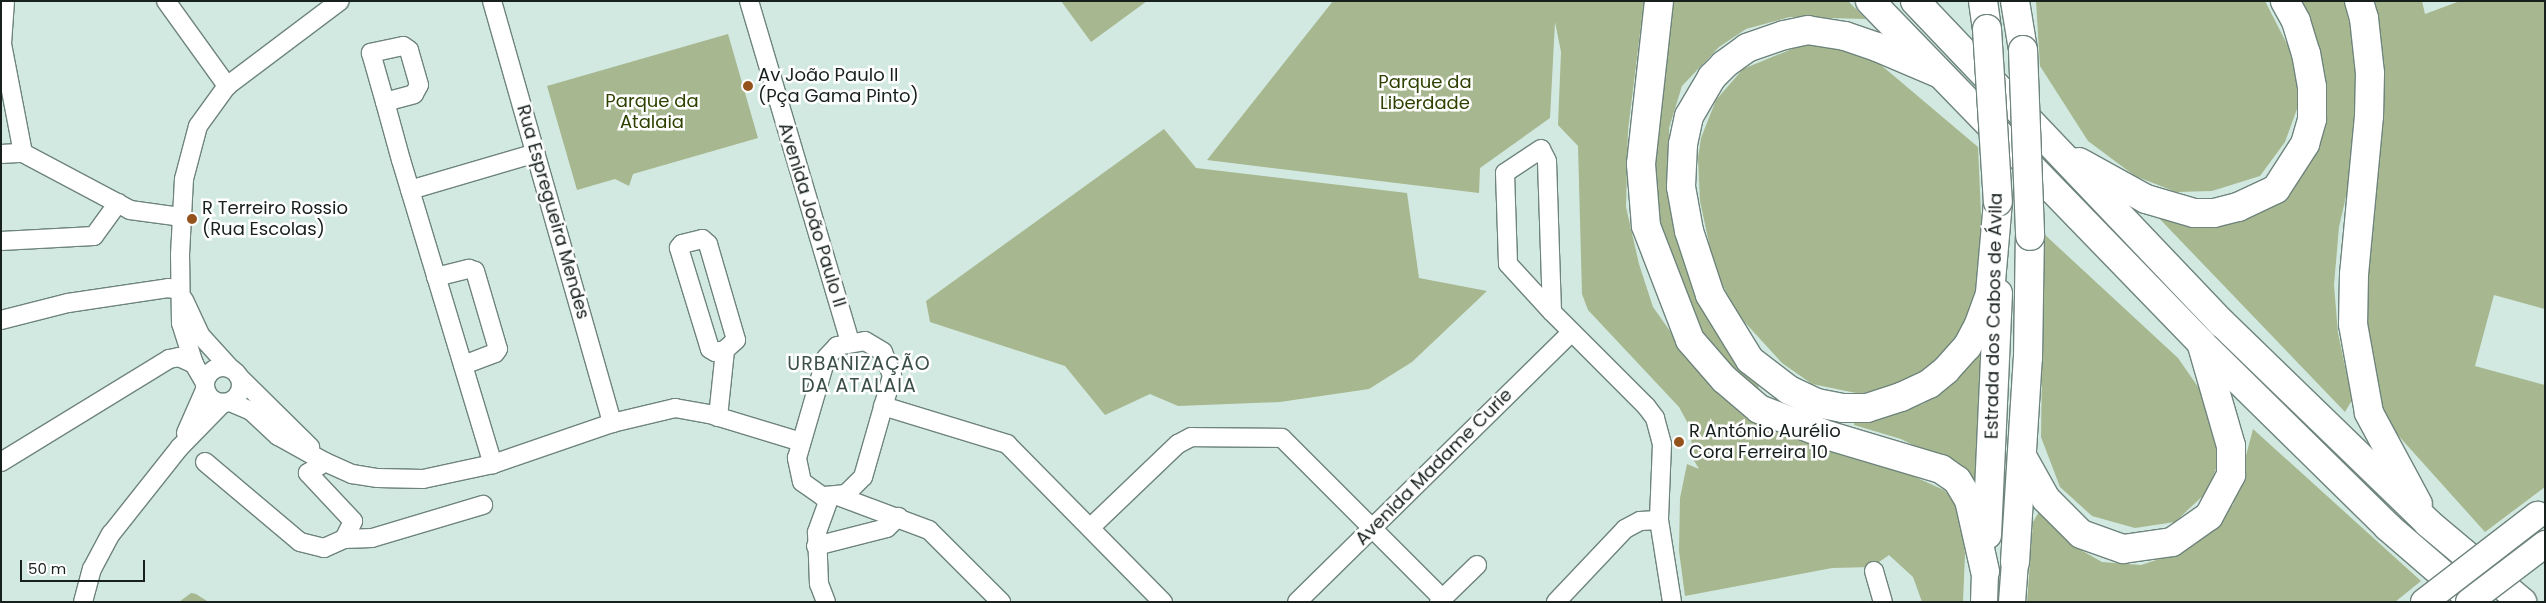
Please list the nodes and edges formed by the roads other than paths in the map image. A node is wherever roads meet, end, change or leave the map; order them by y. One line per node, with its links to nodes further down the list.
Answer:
1 (5, 1): 19 (street)
2 (166, 1): 16 (street)
3 (340, 1): 16 (street)
4 (492, 1): 20 (street, Rua Espregueira Mendes)
5 (749, 1): 32 (street, Avenida João Paulo II)
6 (1659, 1): 63 (highway)
7 (1870, 1): 15 (highway)
8 (1915, 1): 18 (highway)
9 (1983, 1): 23 (highway, Estrada dos Cabos de Ávila, bridge)
10 (2015, 1): 14 (highway, Estrada dos Cabos de Ávila)
11 (2026, 1): 14 (highway)
12 (2285, 1): 18 (highway)
13 (2359, 1): 55 (highway)
14 (2023, 50): 45 (highway, Estrada dos Cabos de Ávila, bridge)
15 (1940, 74): 23 (highway); 33 (highway)
16 (227, 86): 25 (street)
17 (385, 102): 17 (street); 22 (street)
18 (2054, 149): 55 (highway)
19 (23, 153): 21 (street); 24 (street)
20 (536, 153): 22 (street); 42 (street, Rua Espregueira Mendes)
21 (1, 154)
22 (410, 190): 27 (street)
23 (1998, 202): 63 (highway, Estrada dos Cabos de Ávila)
24 (118, 203): 25 (street); 26 (street)
25 (181, 217): 28 (street)
26 (1, 241)
27 (436, 277): 36 (street); 36 (street)
28 (180, 290): 30 (street); 35 (street); 37 (street)
29 (1552, 312): 29 (street); 31 (street)
30 (1, 320)
31 (1572, 332): 54 (street); 57 (street, Avenida Madame Curie)
32 (850, 342): 40 (street); 43 (street)
33 (2201, 343): 45 (highway); 78 (highway)
34 (725, 350): 34 (street); 41 (street)
35 (194, 364): 38 (street); 46 (street)
36 (463, 364): 49 (street)
37 (235, 373): 38 (street); 39 (street); 48 (street)
38 (205, 387): 39 (street); 44 (street)
39 (226, 403): 44 (street); 48 (street)
40 (883, 406): 50 (street); 56 (street)
41 (718, 417): 42 (street); 43 (street)
42 (612, 423): 49 (street)
43 (801, 442): 50 (street)
44 (180, 447): 66 (street)
45 (2022, 456): 61 (highway, Estrada dos Cabos de Ávila)
46 (1, 462)
47 (205, 462): 58 (street)
48 (325, 462): 49 (street); 58 (street)
49 (493, 464)
50 (834, 497): 53 (street); 60 (street)
51 (484, 504): 58 (street)
52 (2541, 512): 76 (street, bridge)
53 (898, 517): 60 (street); 68 (street)
54 (1659, 520): 71 (street); 72 (street)
55 (2428, 523): 79 (highway)
56 (1091, 527): 57 (street); 69 (street)
57 (1372, 528): 65 (street); 70 (street, Avenida Madame Curie)
58 (344, 539)
59 (2545, 544): 77 (street, bridge)
60 (816, 546): 67 (street)
61 (2015, 562): 75 (street)
62 (1477, 565): 65 (street)
63 (1985, 570): 74 (street)
64 (1874, 571): 73 (street)
65 (1440, 600)
66 (84, 601)
67 (826, 602)
68 (1001, 602)
69 (1163, 602)
70 (1297, 602)
71 (1556, 602)
72 (1672, 602)
73 (1883, 602)
74 (1984, 602)
75 (2012, 602)
76 (2424, 602)
77 (2469, 602)
78 (2476, 602)
79 (2522, 602)

